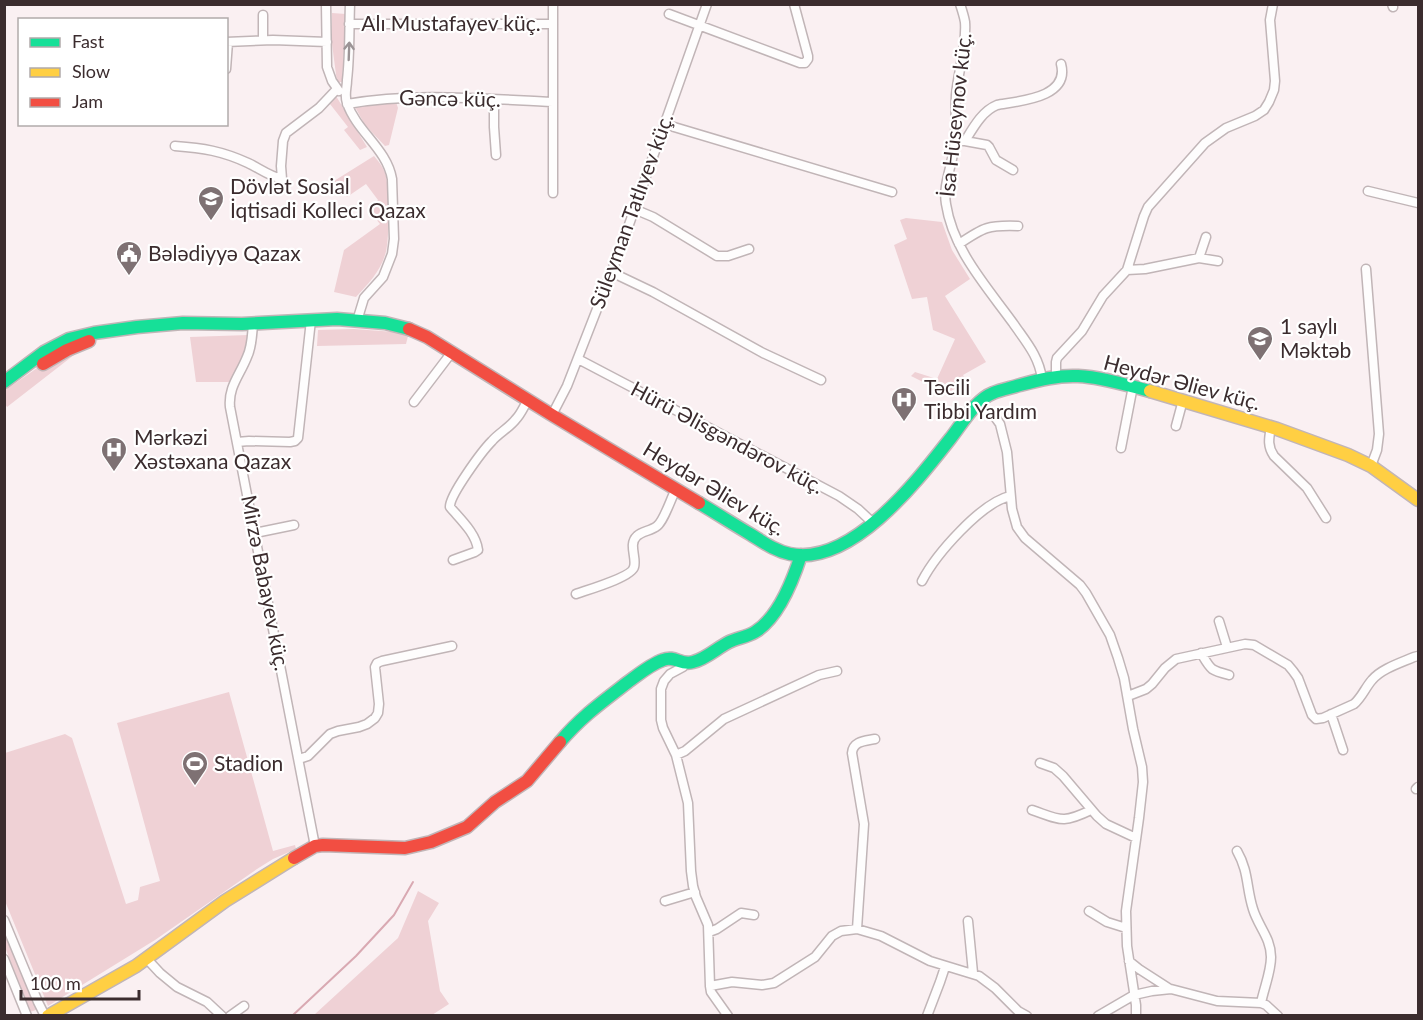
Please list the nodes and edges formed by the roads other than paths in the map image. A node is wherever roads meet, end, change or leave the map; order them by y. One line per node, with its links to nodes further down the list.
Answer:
1 (327, 4): 15 (street)
2 (350, 4): 10 (street)
3 (553, 4): 11 (street)
4 (707, 4): 12 (street, Süleyman Tatlıyev küç.)
5 (794, 4): 12 (street)
6 (960, 4): 22 (street, İsa Hüseynov küç.)
7 (1273, 4): 39 (street)
8 (669, 14): 12 (street)
9 (263, 15): 13 (street)
10 (350, 24): 11 (street, Alı Mustafayev küç.); 18 (street, one-way to 10)
11 (553, 24): 20 (street)
12 (699, 25): 21 (street, Süleyman Tatlıyev küç.)
13 (263, 40): 14 (street); 15 (street)
14 (228, 42)
15 (327, 42): 17 (street)
16 (1061, 64): 23 (street)
17 (337, 89): 18 (street); 24 (street)
18 (346, 100): 19 (street, Gəncə küç.); 42 (street)
19 (494, 100): 20 (street, Gəncə küç.); 25 (street)
20 (553, 102): 29 (street)
21 (664, 124): 28 (street); 31 (street, Süleyman Tatlıyev küç.)
22 (955, 141): 23 (street); 34 (street, İsa Hüseynov küç.)
23 (964, 141): 26 (street)
24 (175, 146)
25 (496, 155)
26 (1013, 170)
27 (1368, 191): 30 (street)
28 (892, 192)
29 (553, 193)
30 (1419, 202)
31 (634, 209): 35 (street); 40 (street, Süleyman Tatlıyev küç.)
32 (1018, 226): 34 (street)
33 (1206, 237): 36 (street)
34 (959, 244): 48 (street, İsa Hüseynov küç.)
35 (749, 249)
36 (1199, 258): 37 (street); 39 (street)
37 (1218, 261)
38 (1366, 268): 62 (street)
39 (1127, 270): 47 (street)
40 (611, 272): 46 (street, Süleyman Tatlıyev küç.); 49 (street)
41 (311, 320): 42 (main road, Heydər Əliev küç.); 44 (main road, Heydər Əliev küç.); 60 (street)
42 (357, 321): 45 (main road, Heydər Əliev küç.)
43 (221, 324): 44 (main road, Heydər Əliev küç.); 50 (main road); 52 (main road)
44 (253, 324): 60 (street, Mirzə Babayev küç.)
45 (452, 352): 53 (main road, Heydər Əliev küç.); 55 (street)
46 (578, 359): 57 (street, Süleyman Tatlıyev küç.); 67 (street, Hürü Əlisgəndərov küç.)
47 (1056, 377): 48 (main road, Heydər Əliev küç.); 51 (main road, Heydər Əliev küç.)
48 (1042, 379): 56 (main road, Heydər Əliev küç.)
49 (821, 380)
50 (4, 382)
51 (1132, 386): 54 (main road, Heydər Əliev küç.); 61 (street)
52 (4, 391)
53 (528, 400): 57 (main road, Heydər Əliev küç.); 71 (street)
54 (1183, 400): 58 (street); 59 (main road, Heydər Əliev küç.)
55 (414, 402)
56 (975, 407): 64 (street); 67 (main road, Heydər Əliev küç.)
57 (552, 415): 63 (main road, Heydər Əliev küç.)
58 (1176, 426)
59 (1271, 427): 62 (main road, Heydər Əliev küç.); 66 (street)
60 (237, 442): 69 (street, Mirzə Babayev küç.)
61 (1121, 448)
62 (1371, 466): 65 (main road, Heydər Əliev küç.)
63 (676, 489): 70 (main road, Heydər Əliev küç.); 73 (street)
64 (1010, 496): 72 (street); 82 (street)
65 (1419, 500)
66 (1326, 518)
67 (873, 523): 70 (main road, Heydər Əliev küç.)
68 (294, 525): 69 (street)
69 (255, 533): 87 (street, Mirzə Babayev küç.)
70 (801, 555): 79 (main road)
71 (453, 560)
72 (922, 581)
73 (576, 594)
74 (1219, 621): 76 (street)
75 (452, 646): 87 (street)
76 (1227, 647): 77 (street); 83 (street)
77 (1201, 653): 81 (street); 82 (street)
78 (1419, 656): 83 (street)
79 (685, 664): 86 (street); 92 (main road)
80 (837, 670): 86 (street)
81 (1228, 675)
82 (1128, 696): 91 (street)
83 (1331, 714): 85 (street)
84 (875, 739): 100 (street)
85 (1343, 750)
86 (676, 755): 94 (street)
87 (299, 759): 92 (street, Mirzə Babayev küç.)
88 (1040, 763): 90 (street)
89 (1032, 810): 90 (street)
90 (1091, 810): 91 (street)
91 (1136, 838): 101 (street)
92 (315, 846): 104 (main road)
93 (1237, 851): 113 (street)
94 (695, 892): 95 (street); 102 (street)
95 (665, 901)
96 (1089, 911): 101 (street)
97 (754, 915): 102 (street)
98 (4, 920): 117 (street)
99 (968, 921): 107 (street)
100 (857, 928): 106 (street); 109 (street)
101 (1126, 928): 105 (street)
102 (709, 932): 109 (street)
103 (4, 959): 108 (street)
104 (147, 959): 117 (main road); 118 (street)
105 (1129, 962): 111 (street); 112 (street)
106 (945, 967): 107 (street); 121 (street)
107 (973, 973): 122 (street)
108 (14, 984): 110 (street); 116 (street)
109 (710, 986): 120 (street)
110 (4, 988)
111 (1170, 989): 112 (street); 113 (street)
112 (1134, 995): 115 (street); 123 (street)
113 (1261, 1003): 124 (street)
114 (244, 1006): 119 (street)
115 (1101, 1015)
116 (27, 1016)
117 (46, 1016)
118 (222, 1016)
119 (230, 1016)
120 (728, 1016)
121 (927, 1016)
122 (1027, 1016)
123 (1136, 1016)
124 (1278, 1016)

